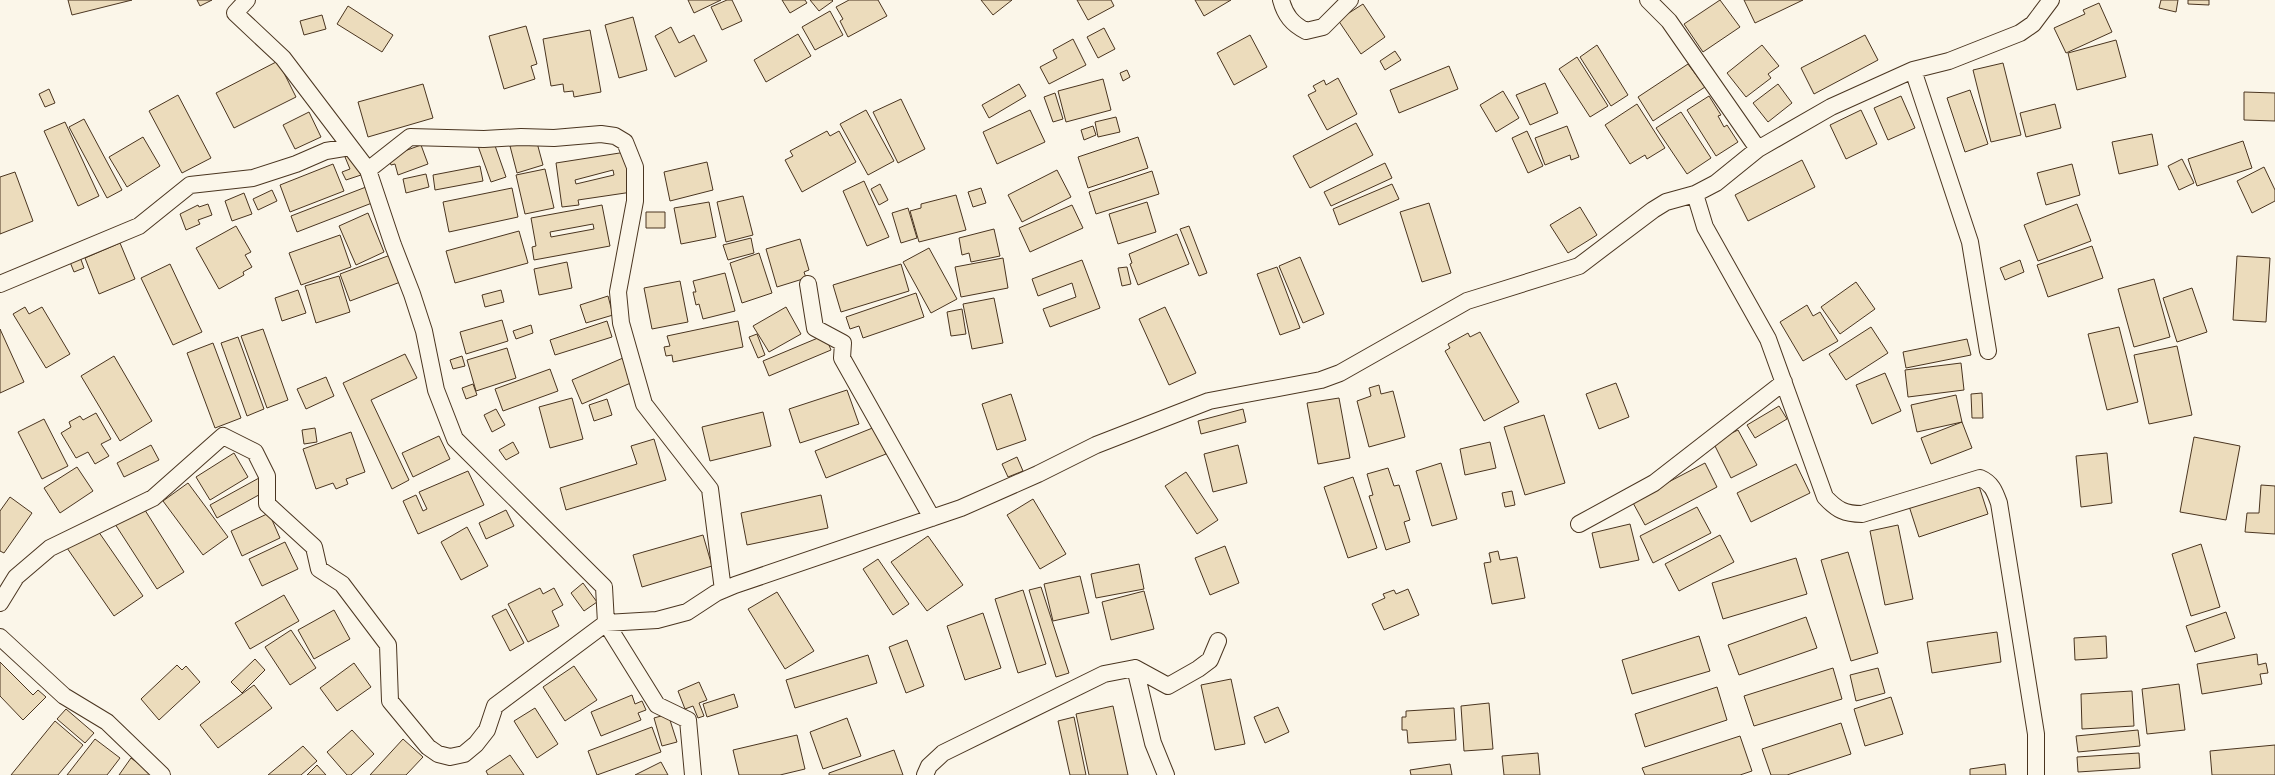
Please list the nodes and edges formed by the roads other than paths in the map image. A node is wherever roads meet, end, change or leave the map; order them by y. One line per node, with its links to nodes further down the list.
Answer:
1 (247, 0): 7 (street)
2 (1280, 0): 3 (street)
3 (1350, 0)
4 (1648, 0): 8 (street)
5 (2051, 0): 6 (street)
6 (1913, 70): 8 (street); 13 (street)
7 (350, 147): 9 (street); 11 (street)
8 (1758, 149): 10 (street)
9 (368, 170): 17 (street); 19 (street)
10 (1695, 194): 14 (street); 15 (street)
11 (0, 284)
12 (808, 284): 15 (street)
13 (1988, 352)
14 (1784, 382): 16 (street); 27 (street)
15 (932, 518): 17 (street)
16 (1579, 524)
17 (723, 590): 19 (street)
18 (0, 602): 19 (street)
19 (606, 623): 24 (street)
20 (0, 636): 23 (street)
21 (1218, 641): 22 (street)
22 (1135, 668): 25 (street); 26 (street)
23 (162, 775)
24 (693, 775)
25 (925, 775)
26 (1166, 775)
27 (2036, 775)

